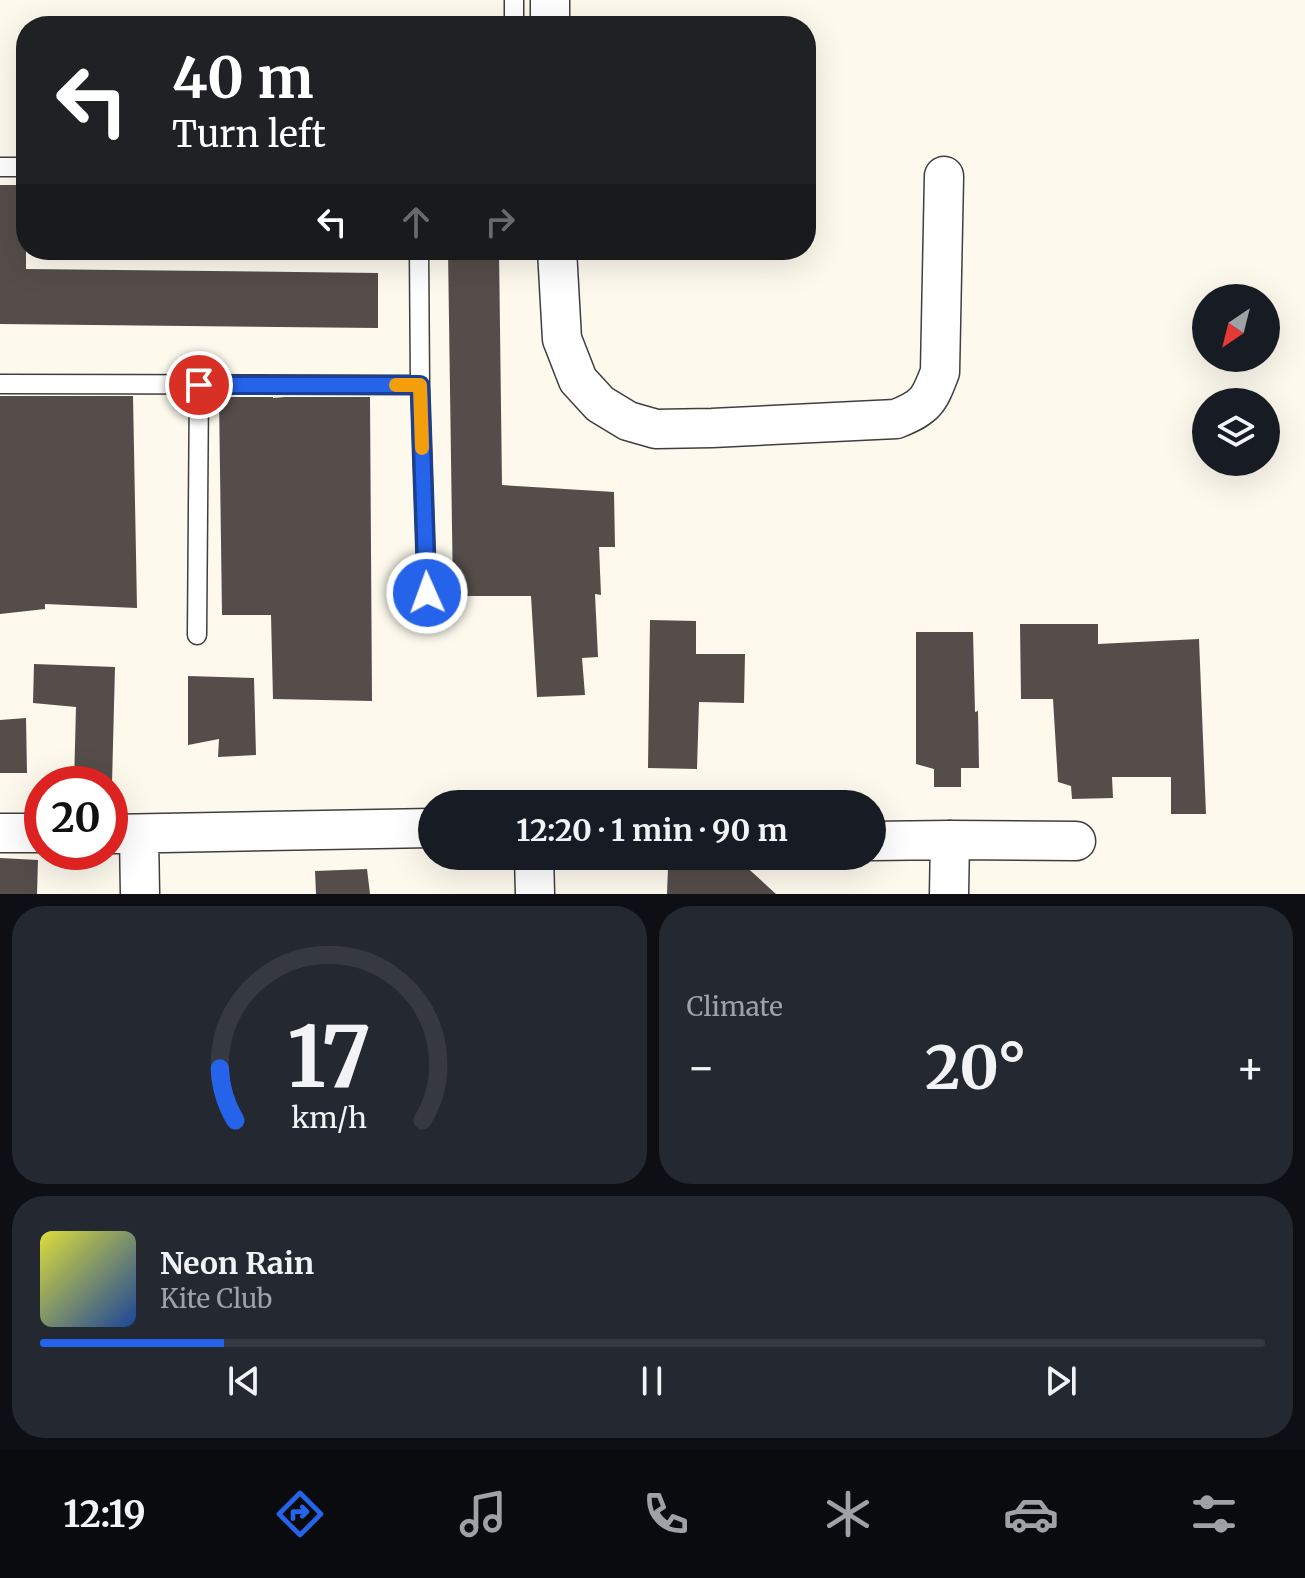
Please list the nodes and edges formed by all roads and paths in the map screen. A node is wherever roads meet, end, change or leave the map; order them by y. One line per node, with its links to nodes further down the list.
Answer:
1 (944, 176): 3 (street)
2 (419, 260): 6 (lane)
3 (558, 260)
4 (0, 384): 5 (lane)
5 (199, 385): 6 (lane); 8 (lane)
6 (420, 385): 7 (lane)
7 (427, 593)
8 (197, 635)
9 (418, 828): 12 (street)
10 (0, 833): 11 (street)
11 (24, 833)
12 (128, 834)
13 (950, 840): 14 (street); 15 (street); 20 (street)
14 (886, 841)
15 (1076, 841)
16 (128, 849): 18 (street)
17 (534, 870): 19 (street)
18 (140, 894)
19 (535, 894)
20 (949, 894)

